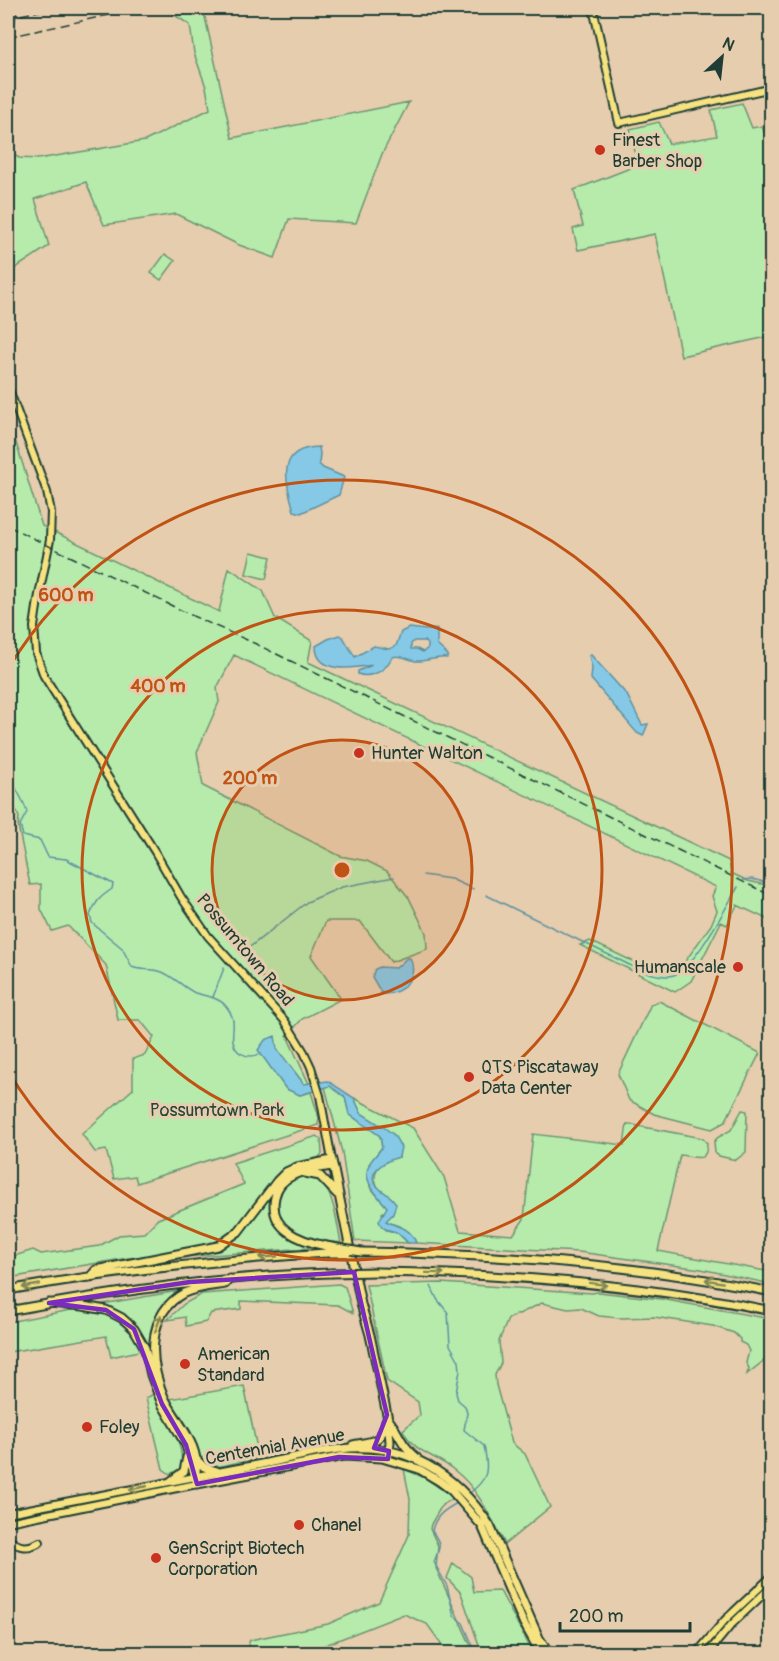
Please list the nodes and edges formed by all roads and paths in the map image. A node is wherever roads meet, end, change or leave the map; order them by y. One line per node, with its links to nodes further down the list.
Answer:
1 (12, 8): 3 (main road)
2 (593, 8): 4 (main road)
3 (8, 48)
4 (771, 88)
5 (8, 387): 6 (main road, Possumtown Road)
6 (332, 1163): 7 (highway); 8 (highway, Possumtown Road); 10 (highway)
7 (303, 1172): 8 (highway); 9 (highway)
8 (339, 1195): 17 (highway, Possumtown Road)
9 (326, 1250): 10 (highway, one-way to 10); 13 (highway, one-way to 9, bridge)
10 (90, 1277): 12 (highway, one-way to 12)
11 (229, 1279): 14 (highway); 16 (highway, one-way to 16, bridge); 21 (highway, one-way to 11)
12 (8, 1290)
13 (771, 1292)
14 (49, 1303): 15 (highway); 19 (highway)
15 (8, 1311)
16 (771, 1311)
17 (387, 1417): 18 (highway); 20 (highway, Possumtown Road); 22 (highway)
18 (341, 1449): 20 (highway, Centennial Avenue); 23 (highway, Centennial Avenue)
19 (188, 1452): 24 (highway); 25 (highway)
20 (388, 1455): 22 (highway, Centennial Avenue); 25 (highway, Centennial Avenue); 26 (highway, Centennial Avenue)
21 (195, 1457): 23 (highway); 25 (highway)
22 (424, 1463): 26 (highway, Centennial Avenue)
23 (219, 1472): 25 (highway, Centennial Avenue)
24 (171, 1481): 25 (main road, Centennial Avenue); 28 (main road, Centennial Avenue, one-way to 28)
25 (196, 1481): 29 (main road, Centennial Avenue)
26 (460, 1493): 27 (highway, Centennial Avenue)
27 (467, 1501): 34 (highway, Centennial Avenue); 35 (highway, Centennial Avenue)
28 (8, 1513)
29 (8, 1522)
30 (8, 1539): 31 (main road)
31 (40, 1542)
32 (771, 1576): 36 (main road)
33 (771, 1586): 37 (main road)
34 (541, 1653)
35 (550, 1653)
36 (696, 1653)
37 (707, 1653)

